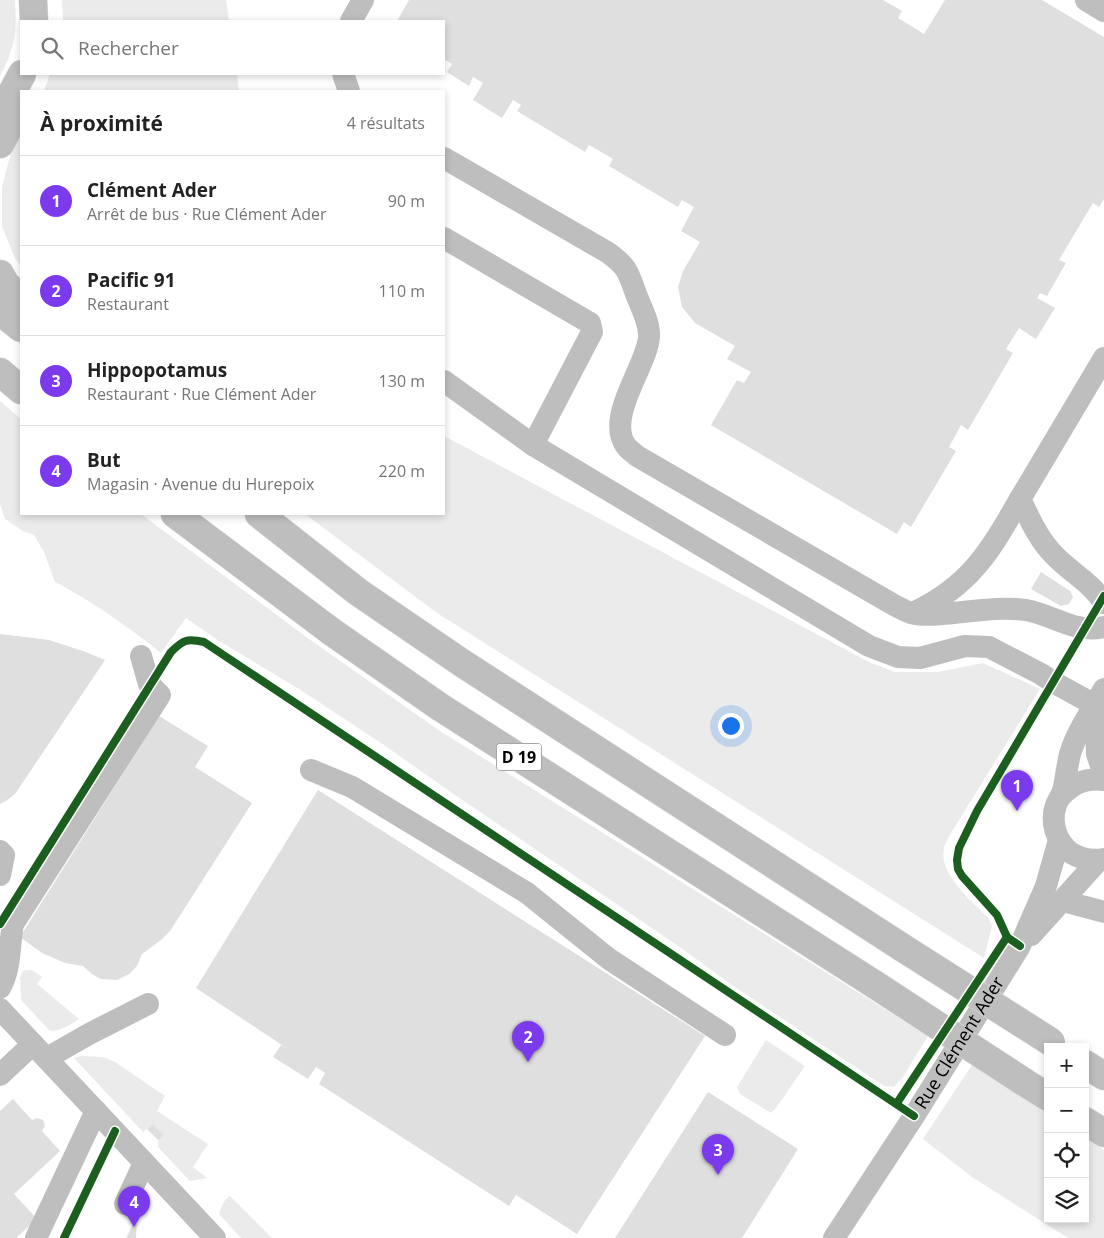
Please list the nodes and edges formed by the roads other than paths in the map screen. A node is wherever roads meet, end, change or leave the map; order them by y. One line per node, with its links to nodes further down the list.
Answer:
1 (33, 0): 6 (main road)
2 (44, 0): 7 (main road)
3 (363, 0): 8 (street)
4 (1086, 0): 5 (street)
5 (1104, 11)
6 (34, 20)
7 (46, 20)
8 (352, 20)
9 (21, 75): 15 (main road)
10 (36, 75): 12 (main road)
11 (343, 75): 13 (street)
12 (28, 90)
13 (349, 90)
14 (20, 106): 16 (main road)
15 (0, 111)
16 (0, 144)
17 (445, 159): 32 (street)
18 (445, 239): 27 (street)
19 (0, 274): 20 (main road)
20 (20, 299)
21 (0, 311): 22 (main road)
22 (20, 327)
23 (1104, 358): 28 (street)
24 (0, 372): 26 (main road)
25 (445, 382): 27 (street)
26 (20, 389)
27 (532, 445): 35 (street)
28 (1020, 499): 31 (street); 32 (street)
29 (176, 515): 54 (main road, D 19, bridge)
30 (260, 515): 49 (main road, D 19, bridge)
31 (1104, 603)
32 (912, 613): 33 (street)
33 (1104, 627)
34 (141, 656): 45 (street)
35 (1099, 697): 37 (street); 39 (street, Rue Clément Ader)
36 (311, 770): 48 (street)
37 (1104, 775)
38 (1104, 780): 39 (street)
39 (1062, 794): 40 (street, Rue Clément Ader)
40 (1059, 840): 41 (street, Rue Clément Ader); 44 (street, Rue Clément Ader)
41 (1101, 859): 42 (street, Rue Clément Ader)
42 (1063, 901): 43 (street); 44 (street, Rue Clément Ader)
43 (1104, 912)
44 (1020, 946): 62 (street, Rue Clément Ader)
45 (0, 988)
46 (148, 1004): 50 (street)
47 (0, 1008): 50 (street)
48 (725, 1035)
49 (1052, 1043)
50 (40, 1051): 52 (street); 55 (street)
51 (1089, 1067): 53 (main road)
52 (0, 1075)
53 (1104, 1076)
54 (1044, 1094)
55 (96, 1111): 58 (street); 60 (street)
56 (1089, 1124): 57 (main road)
57 (1104, 1133)
58 (144, 1162): 59 (street); 61 (street)
59 (125, 1204)
60 (36, 1238)
61 (215, 1238)
62 (834, 1238)

